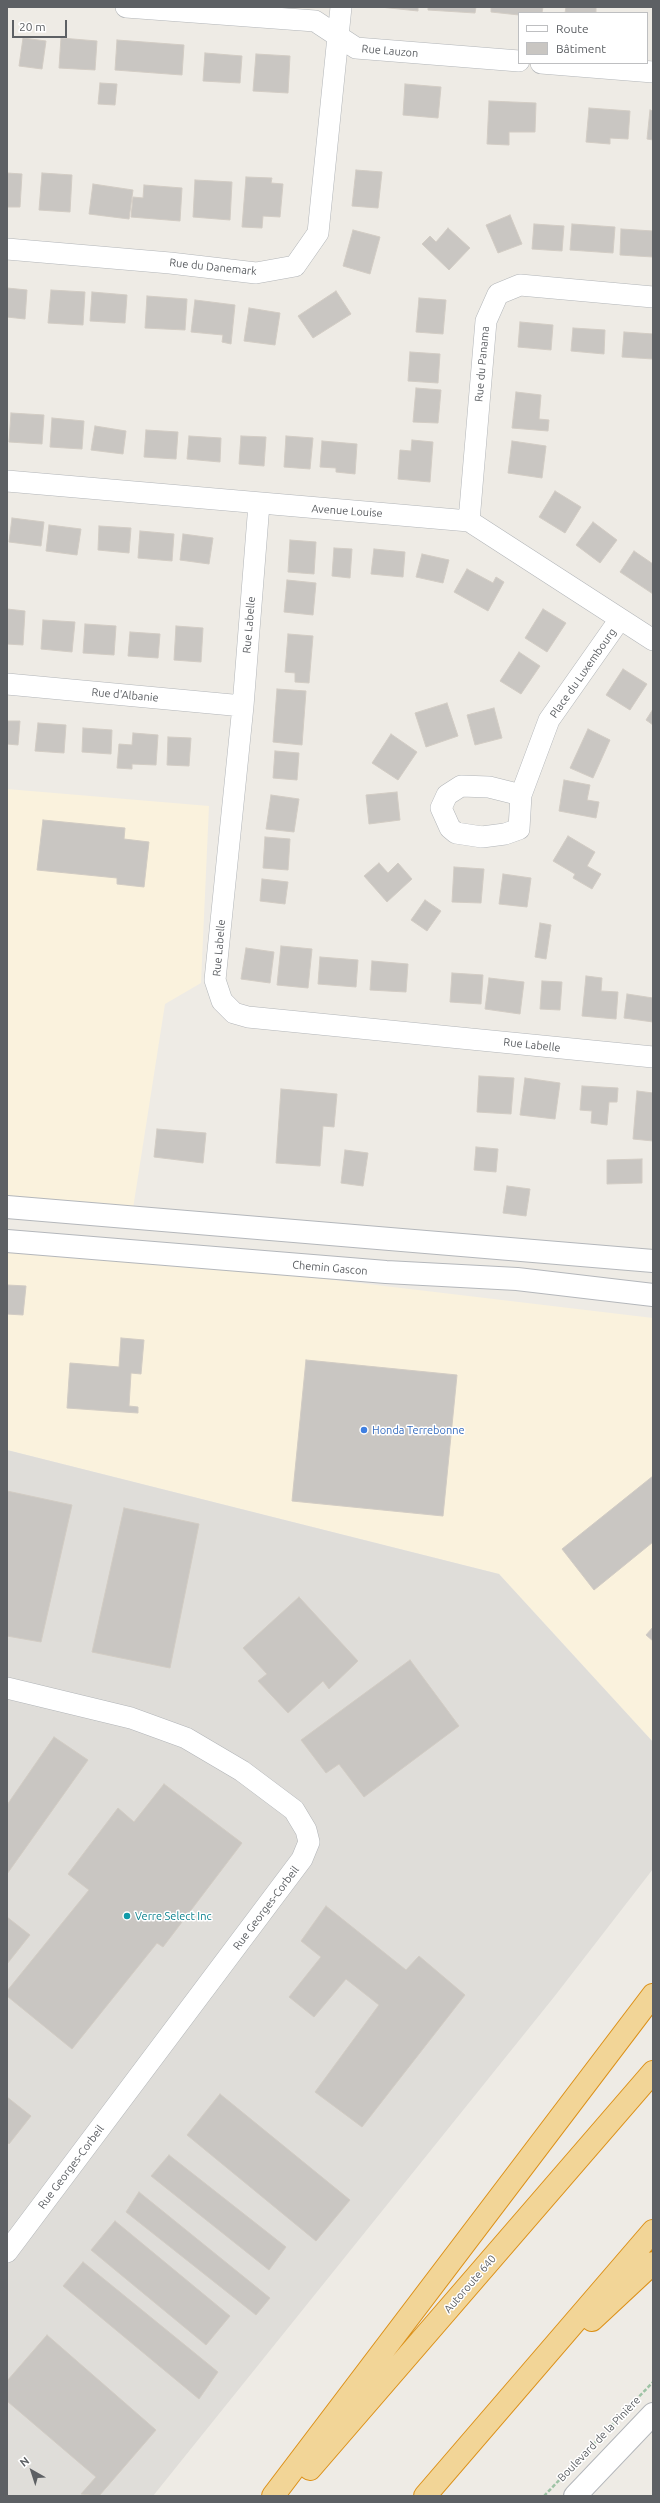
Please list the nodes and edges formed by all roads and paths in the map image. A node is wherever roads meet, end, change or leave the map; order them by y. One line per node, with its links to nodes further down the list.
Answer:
1 (126, 7): 3 (street, Rue Lauzon)
2 (341, 7): 3 (street, Rue du Danemark)
3 (338, 34): 4 (street, Rue Lauzon); 7 (street, Rue du Danemark)
4 (518, 61)
5 (553, 64): 6 (street)
6 (653, 72)
7 (7, 249)
8 (653, 297): 11 (street, Rue du Panama)
9 (7, 481): 10 (street, Avenue Louise)
10 (259, 504): 11 (street, Avenue Louise); 15 (street, Rue Labelle)
11 (469, 521): 12 (street, Avenue Louise)
12 (620, 619): 13 (street, Avenue Louise); 16 (street, Place du Luxembourg)
13 (653, 640)
14 (7, 684): 15 (street, Rue d'Albanie)
15 (243, 706): 17 (street, Rue Labelle)
16 (521, 795)
17 (653, 1057)
18 (7, 1207): 20 (main road)
19 (7, 1241): 21 (main road, Chemin Gascon)
20 (653, 1262)
21 (653, 1295)
22 (7, 1688): 26 (street, Rue Georges-Corbeil)
23 (653, 1995): 31 (highway)
24 (653, 2072): 32 (highway, Autoroute 640)
25 (653, 2231): 29 (highway)
26 (7, 2252)
27 (653, 2263): 29 (highway)
28 (653, 2382): 34 (path, Boulevard de la Pinière)
29 (512, 2395): 33 (highway)
30 (653, 2414): 35 (main road, Boulevard de la Pinière)
31 (273, 2496)
32 (286, 2496)
33 (425, 2496)
34 (544, 2496)
35 (575, 2496)

